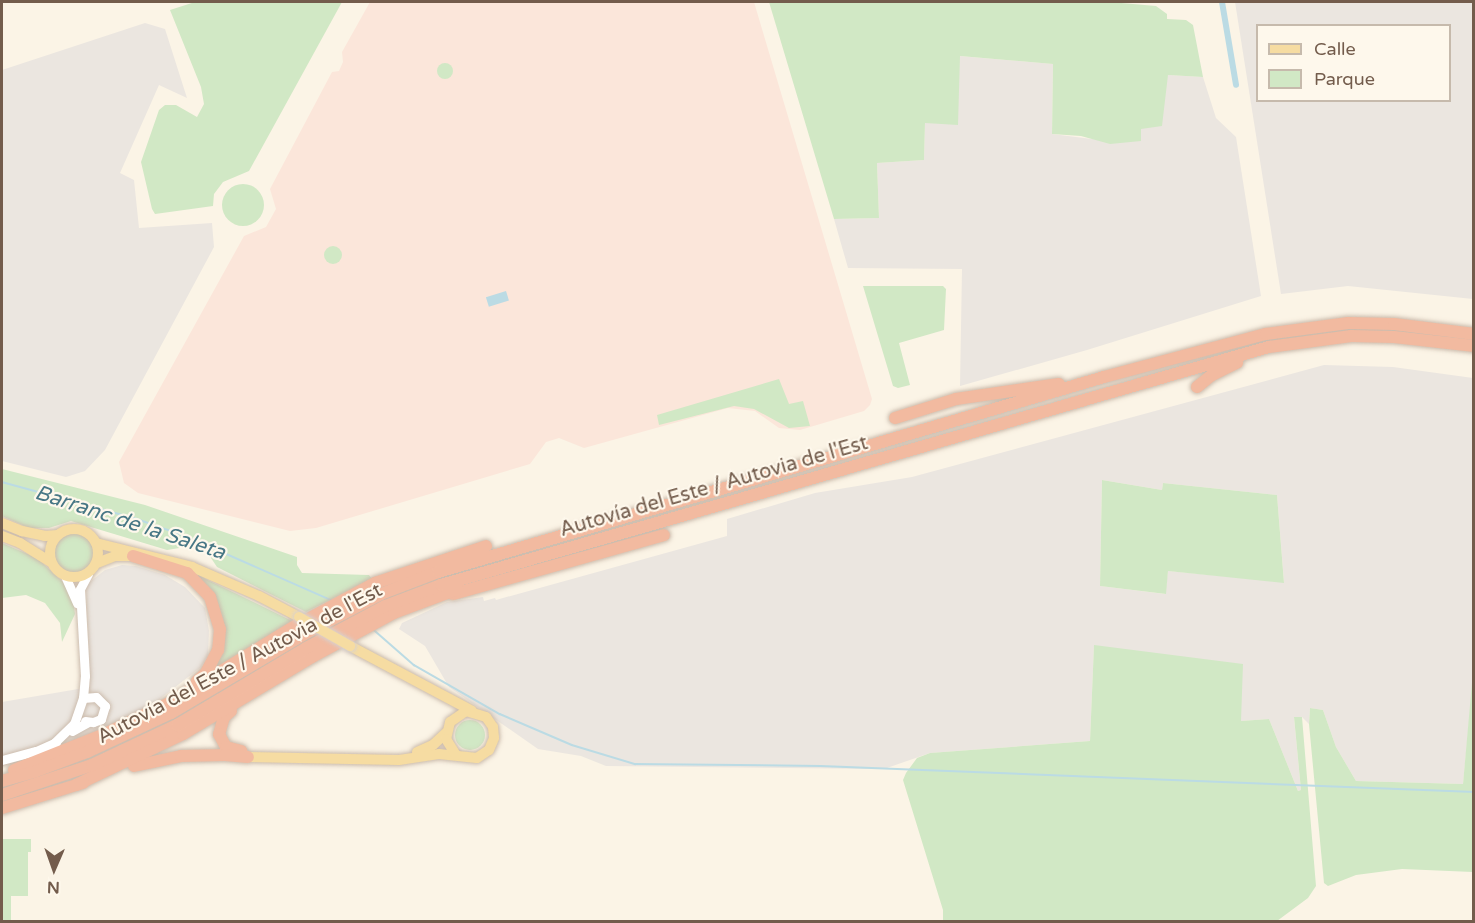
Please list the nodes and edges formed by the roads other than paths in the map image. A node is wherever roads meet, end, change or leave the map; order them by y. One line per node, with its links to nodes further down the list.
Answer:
1 (1473, 334): 4 (highway, Autovía del Este / Autovia de l'Est)
2 (1306, 341): 3 (highway, Autovía del Este / Autovia de l'Est); 5 (highway); 8 (highway, Autovía del Este / Autovia de l'Est)
3 (1473, 346)
4 (1104, 377): 6 (highway); 19 (highway, Autovía del Este / Autovia de l'Est)
5 (1197, 387)
6 (895, 418)
7 (2, 523): 9 (main road)
8 (663, 529): 19 (highway, Autovía del Este / Autovia de l'Est); 19 (highway)
9 (58, 535): 11 (main road); 15 (main road)
10 (2, 536): 15 (main road)
11 (96, 543): 14 (main road); 16 (main road)
12 (486, 546): 19 (highway)
13 (133, 556): 14 (main road); 16 (main road); 28 (highway)
14 (154, 557): 20 (main road)
15 (51, 562): 18 (main road)
16 (97, 563): 17 (main road)
17 (88, 574): 18 (main road); 21 (street)
18 (65, 576): 21 (street)
19 (384, 599): 20 (highway); 22 (highway, Autovía del Este / Autovia de l'Est); 39 (highway, Autovía del Este / Autovia de l'Est)
20 (298, 621): 26 (main road, bridge); 28 (highway)
21 (81, 623): 24 (street)
22 (327, 643): 23 (highway); 41 (highway, Autovía del Este / Autovia de l'Est)
23 (286, 673): 35 (highway); 40 (highway)
24 (85, 676): 25 (street); 27 (street)
25 (96, 696): 27 (street); 32 (street)
26 (442, 696): 29 (main road); 31 (main road)
27 (83, 698): 30 (street)
28 (160, 706): 38 (highway)
29 (472, 711): 31 (main road); 36 (main road)
30 (79, 715): 32 (street); 34 (street)
31 (454, 717): 33 (main road)
32 (88, 722): 34 (street)
33 (446, 733): 35 (main road); 36 (main road)
34 (53, 744): 37 (street)
35 (250, 754): 36 (main road); 40 (highway)
36 (456, 755)
37 (2, 760)
38 (2, 774)
39 (2, 781)
40 (76, 785): 42 (highway)
41 (2, 795)
42 (2, 808)

